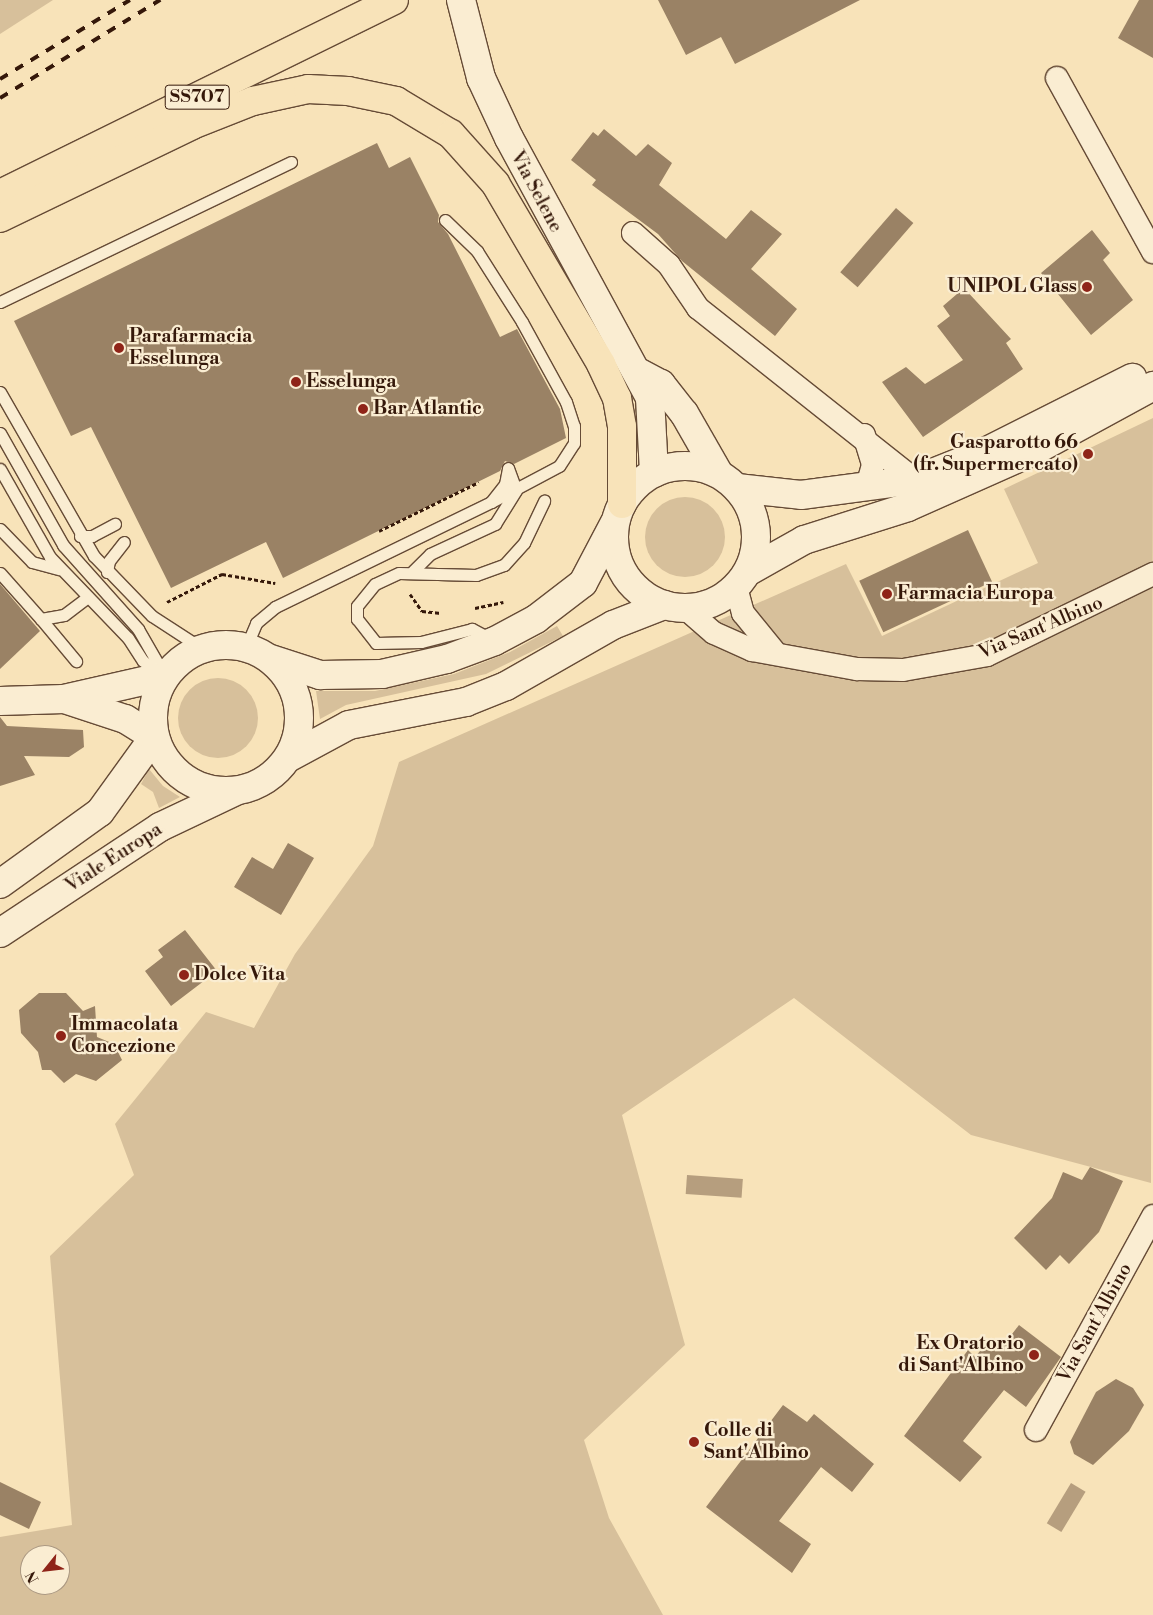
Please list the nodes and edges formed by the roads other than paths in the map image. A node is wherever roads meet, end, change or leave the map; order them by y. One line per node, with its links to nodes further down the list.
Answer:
1 (394, 0): 5 (highway, SS707)
2 (461, 0): 12 (main road, Via Selene)
3 (1057, 78): 9 (street)
4 (291, 162): 10 (lane)
5 (0, 194)
6 (0, 218): 25 (highway)
7 (445, 220): 22 (lane)
8 (633, 233): 16 (street)
9 (1153, 252)
10 (0, 302)
11 (1153, 368): 19 (main road)
12 (638, 372): 18 (main road, Via Selene); 20 (main road)
13 (1153, 386): 35 (main road)
14 (0, 392): 28 (lane)
15 (0, 433): 44 (lane)
16 (864, 435): 19 (street); 21 (street)
17 (0, 469): 30 (lane)
18 (654, 473): 20 (main road); 25 (main road)
19 (915, 480): 21 (main road)
20 (728, 481): 21 (main road); 35 (main road)
21 (866, 489)
22 (516, 490): 24 (lane); 24 (lane); 31 (lane)
23 (544, 501): 31 (lane)
24 (491, 502): 42 (lane)
25 (619, 512): 37 (main road); 39 (main road)
26 (115, 524): 28 (lane)
27 (0, 529): 30 (lane)
28 (80, 536): 32 (lane)
29 (124, 542): 32 (lane)
30 (59, 569): 36 (lane)
31 (413, 571): 39 (lane)
32 (107, 572): 40 (lane)
33 (0, 573): 38 (lane)
34 (1153, 574): 41 (street, Via Sant'Albino)
35 (742, 579): 37 (main road); 41 (street)
36 (88, 597): 38 (lane); 44 (lane)
37 (674, 607): 41 (street, Via Sant'Albino); 48 (main road)
38 (41, 619): 43 (lane)
39 (495, 641): 42 (main road)
40 (201, 648): 42 (main road); 44 (main road)
41 (774, 651)
42 (256, 652): 48 (main road)
43 (76, 661)
44 (165, 676): 45 (main road); 47 (main road)
45 (64, 699): 46 (main road); 47 (main road)
46 (0, 701)
47 (154, 737): 49 (main road); 50 (main road)
48 (288, 758): 49 (main road)
49 (234, 792): 51 (main road, Viale Europa)
50 (0, 884)
51 (0, 934)
52 (1153, 1216): 53 (street, Via Sant'Albino)
53 (1036, 1430)

